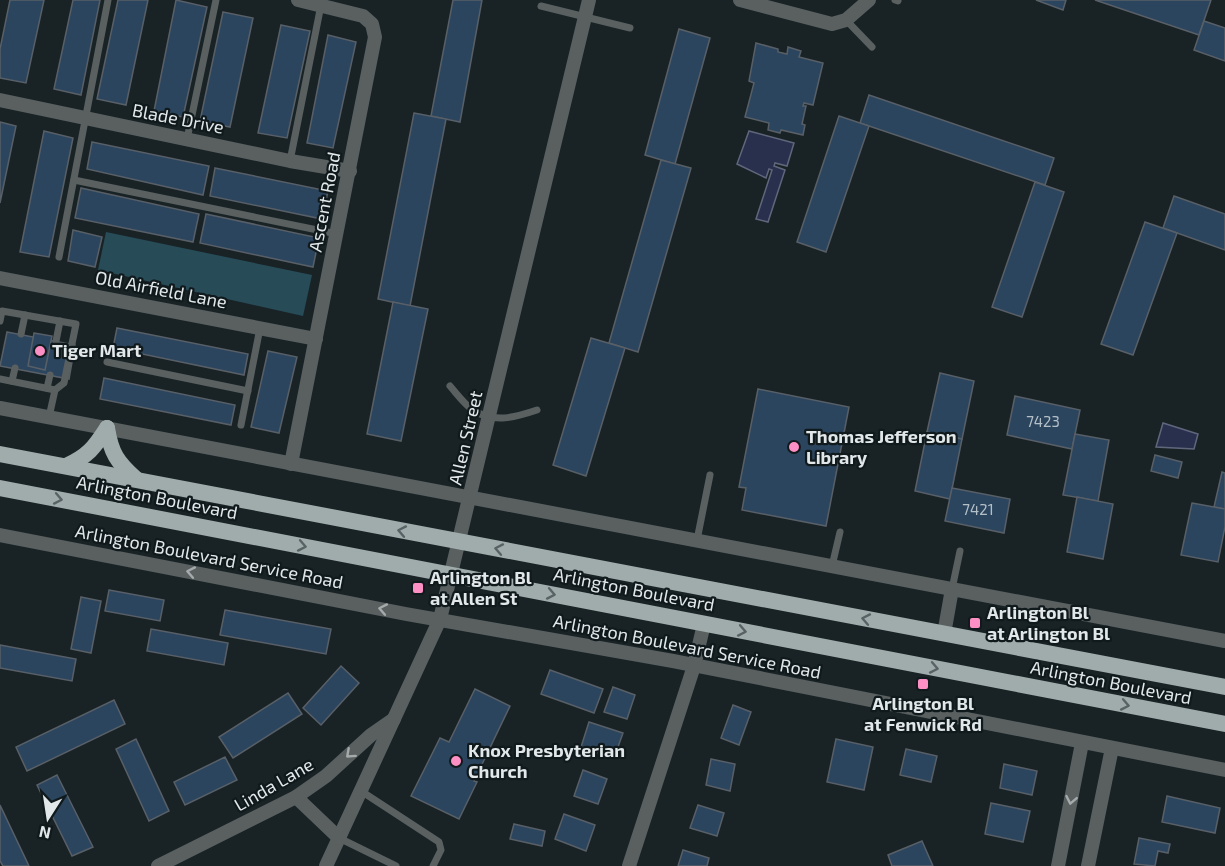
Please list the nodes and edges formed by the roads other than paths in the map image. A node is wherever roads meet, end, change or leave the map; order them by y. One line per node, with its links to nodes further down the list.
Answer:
1 (108, 0): 14 (lane)
2 (216, 0): 15 (lane)
3 (298, 0): 7 (street, Ascent Road)
4 (589, 0): 9 (street, Allen Street)
5 (740, 0): 10 (street)
6 (869, 0): 10 (street)
7 (321, 5): 16 (lane); 17 (street, Ascent Road)
8 (541, 6): 9 (lane)
9 (585, 16): 11 (lane); 41 (street, Allen Street)
10 (846, 20): 12 (lane)
11 (630, 28)
12 (872, 47)
13 (0, 100): 14 (street, Blade Drive)
14 (85, 119): 15 (street, Blade Drive); 18 (lane)
15 (187, 139): 16 (street, Blade Drive)
16 (290, 161): 17 (street, Blade Drive)
17 (350, 171): 19 (street, Ascent Road)
18 (74, 180): 19 (lane); 20 (lane)
19 (337, 234): 28 (street, Ascent Road)
20 (59, 257)
21 (0, 278): 26 (street, Old Airfield Lane)
22 (1, 311): 23 (lane); 24 (lane)
23 (25, 315): 25 (lane); 27 (lane)
24 (0, 321)
25 (60, 321): 29 (lane); 36 (lane)
26 (260, 328): 28 (street, Old Airfield Lane); 37 (lane)
27 (21, 334)
28 (316, 339): 45 (street, Ascent Road)
29 (56, 341)
30 (107, 363): 37 (lane)
31 (15, 368): 34 (lane)
32 (50, 375): 36 (lane)
33 (0, 379): 34 (lane)
34 (12, 381): 36 (lane)
35 (450, 386): 41 (lane)
36 (51, 389): 40 (lane)
37 (248, 392): 42 (lane)
38 (0, 408): 40 (street)
39 (537, 410): 41 (lane)
40 (49, 417): 43 (street)
41 (490, 417): 50 (street, Allen Street)
42 (241, 425)
43 (107, 428): 45 (street); 46 (highway); 48 (highway)
44 (0, 454): 46 (highway, Arlington Boulevard)
45 (291, 464): 50 (street)
46 (66, 466): 48 (highway, Arlington Boulevard)
47 (710, 475): 53 (lane)
48 (136, 480): 54 (highway, Arlington Boulevard, one-way to 48)
49 (0, 488): 57 (highway, Arlington Boulevard, one-way to 57)
50 (471, 496): 53 (street); 54 (street, Allen Street)
51 (840, 532): 56 (lane)
52 (0, 535): 59 (street, Arlington Boulevard Service Road, one-way to 52)
53 (697, 540): 56 (street)
54 (460, 542): 57 (street, Allen Street); 61 (highway, Arlington Boulevard, one-way to 54)
55 (960, 551): 58 (lane)
56 (832, 566): 58 (street)
57 (452, 575): 59 (street, Allen Street); 60 (highway, Arlington Boulevard, one-way to 60)
58 (952, 589): 61 (street); 62 (street)
59 (440, 619): 63 (street, Arlington Boulevard Service Road); 65 (street, Allen Street)
60 (704, 624): 63 (street); 66 (highway, Arlington Boulevard, one-way to 66)
61 (944, 634): 64 (highway, Arlington Boulevard)
62 (1225, 641)
63 (694, 666): 67 (street, Arlington Boulevard Service Road); 77 (street)
64 (1225, 687)
65 (396, 717): 70 (street, Allen Street); 71 (street, Linda Lane, one-way to 71)
66 (1225, 724)
67 (1082, 743): 68 (street, Arlington Boulevard Service Road); 78 (street, one-way to 78)
68 (1112, 748): 69 (street, Arlington Boulevard Service Road); 79 (street)
69 (1225, 770)
70 (361, 791): 72 (street, Allen Street); 76 (lane)
71 (296, 797): 72 (street); 73 (street, Linda Lane)
72 (339, 838): 74 (street, Allen Street); 75 (lane)
73 (158, 866)
74 (326, 866)
75 (396, 866)
76 (434, 866)
77 (629, 866)
78 (1058, 866)
79 (1088, 866)

